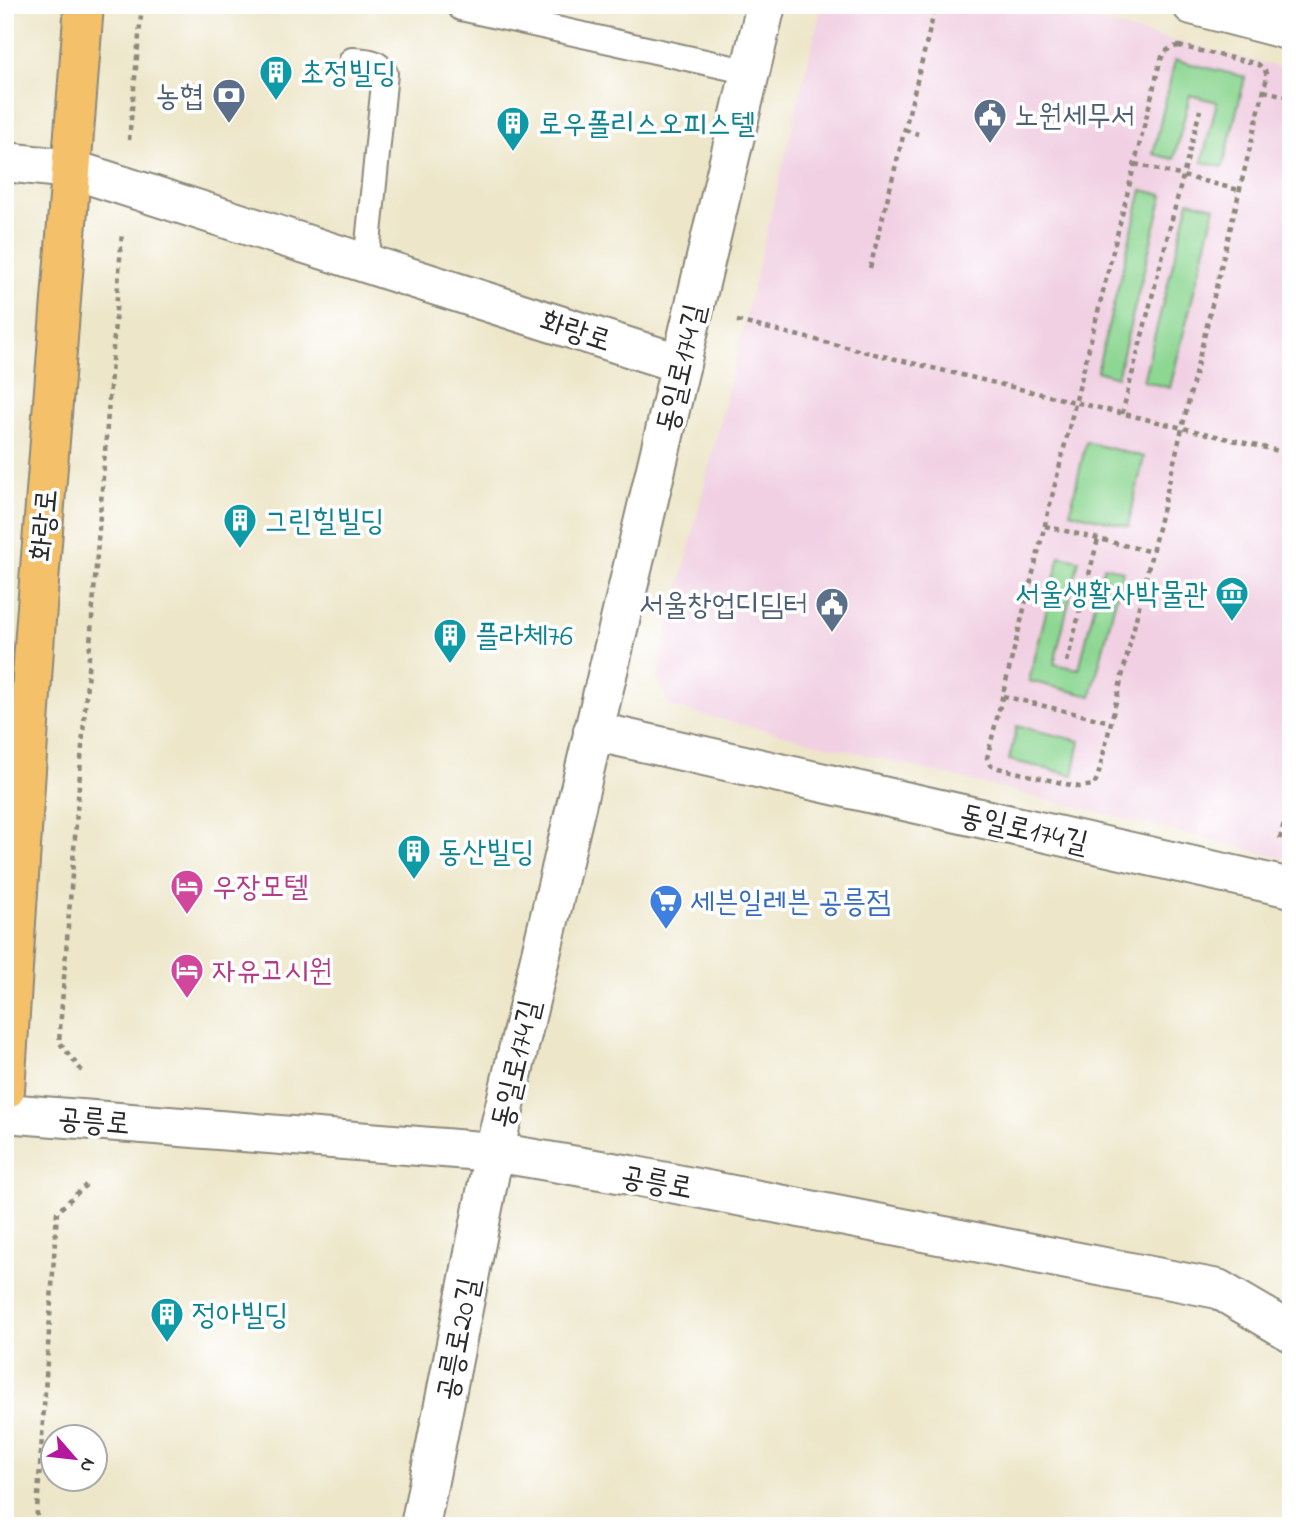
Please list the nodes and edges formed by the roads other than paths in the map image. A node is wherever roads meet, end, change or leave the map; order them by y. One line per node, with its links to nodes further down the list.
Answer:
1 (84, 5): 9 (main road, 화랑로)
2 (766, 5): 7 (street, 동일로174길)
3 (1207, 7): 5 (street)
4 (461, 8): 7 (lane)
5 (1291, 31)
6 (352, 60): 10 (lane)
7 (750, 72): 11 (street, 동일로174길)
8 (5, 162): 9 (street)
9 (71, 169): 10 (street, 화랑로); 14 (main road, 화랑로)
10 (366, 264): 11 (street, 화랑로)
11 (681, 363): 12 (street, 동일로174길)
12 (593, 731): 13 (street, 동일로174길); 16 (street, 동일로174길)
13 (1291, 888)
14 (5, 1090)
15 (5, 1113): 16 (street, 공릉로)
16 (494, 1152): 17 (street, 공릉로); 18 (street, 공릉로20길)
17 (1291, 1332)
18 (420, 1526)

